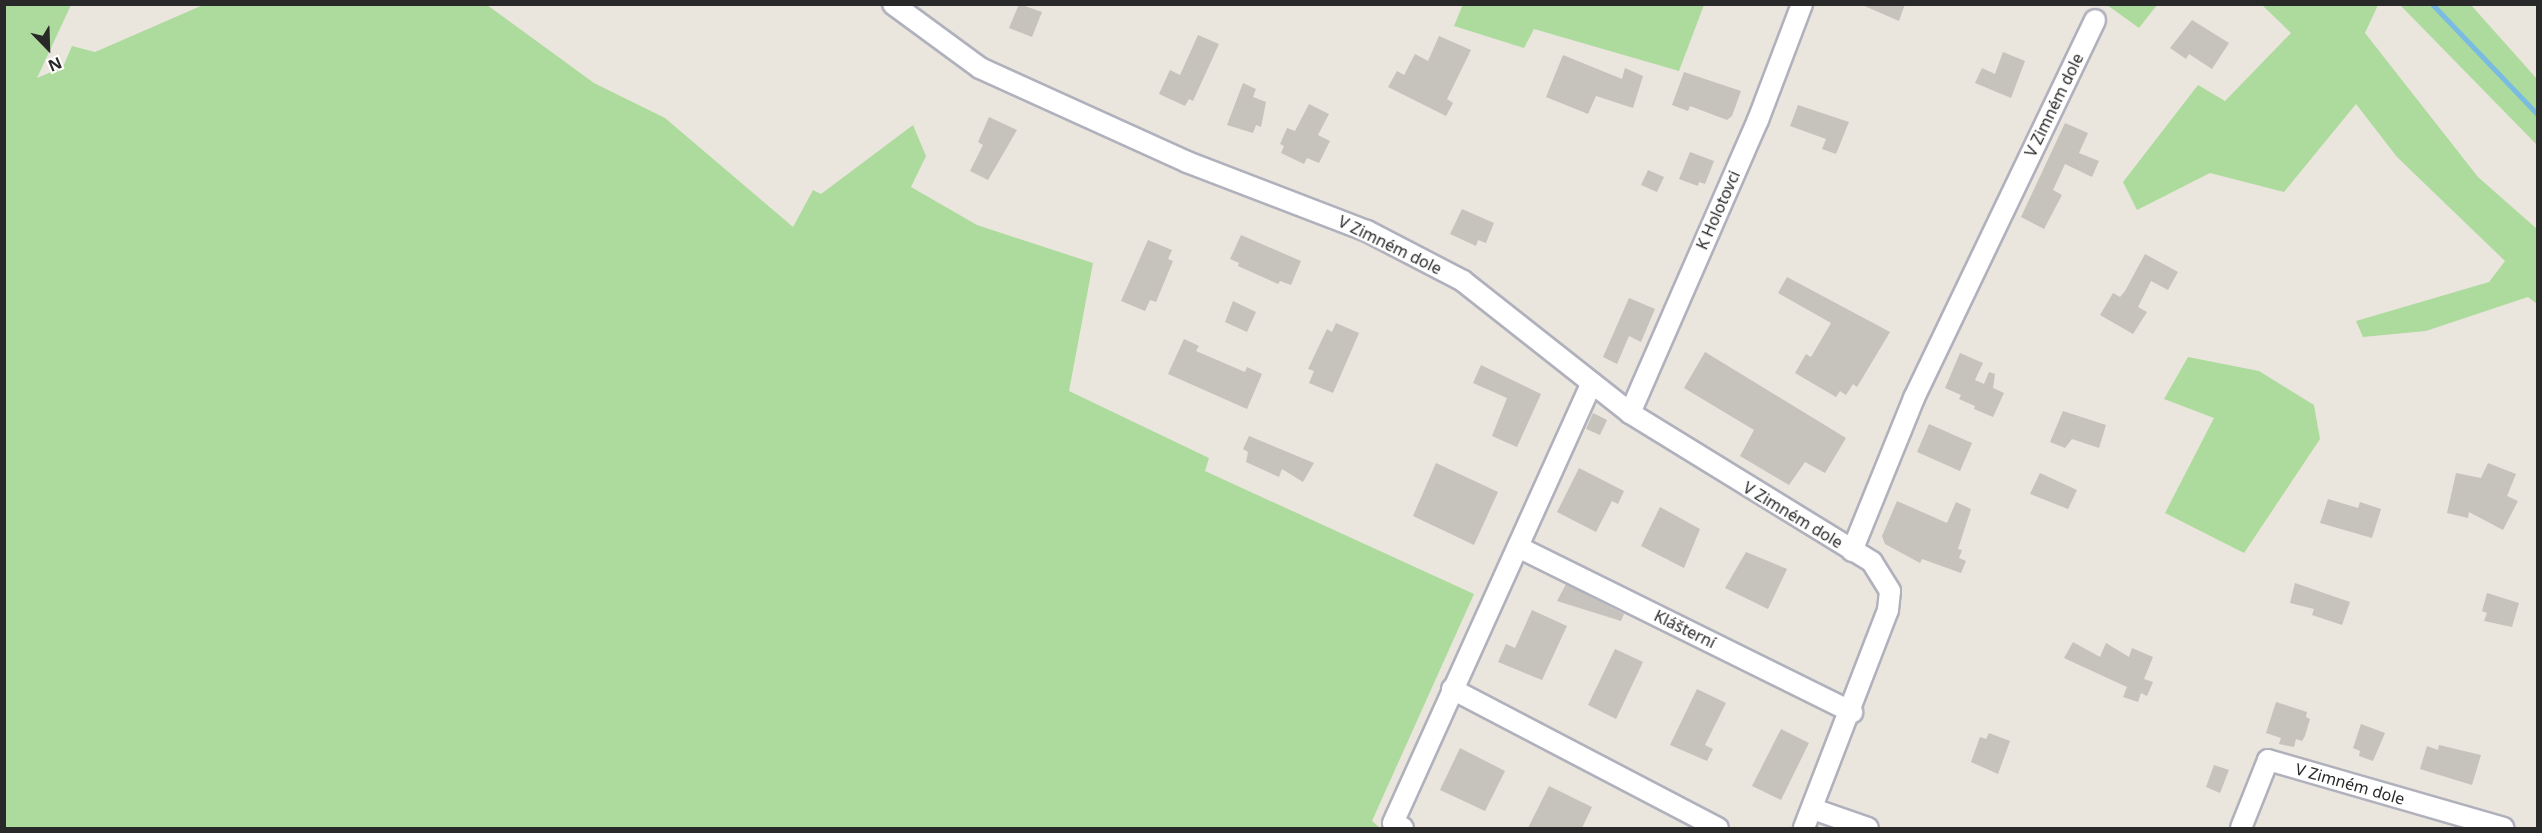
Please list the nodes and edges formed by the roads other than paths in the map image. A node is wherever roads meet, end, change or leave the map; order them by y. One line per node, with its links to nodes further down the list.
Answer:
1 (893, 4): 4 (street, V Zimném dole)
2 (1802, 4): 5 (street, K Holotovci)
3 (2095, 20): 7 (street, V Zimném dole)
4 (1592, 383): 5 (street, V Zimném dole); 6 (street)
5 (1630, 413): 7 (street, V Zimném dole)
6 (1518, 547): 8 (street); 9 (street, Klášterní)
7 (1852, 551): 9 (street, V Zimném dole)
8 (1452, 689): 11 (street); 12 (street)
9 (1852, 711): 10 (street)
10 (1814, 809): 13 (street); 14 (street)
11 (1403, 828)
12 (1718, 828)
13 (1804, 828)
14 (1868, 828)
15 (2241, 828): 16 (street, V Zimném dole)
16 (2503, 828)

